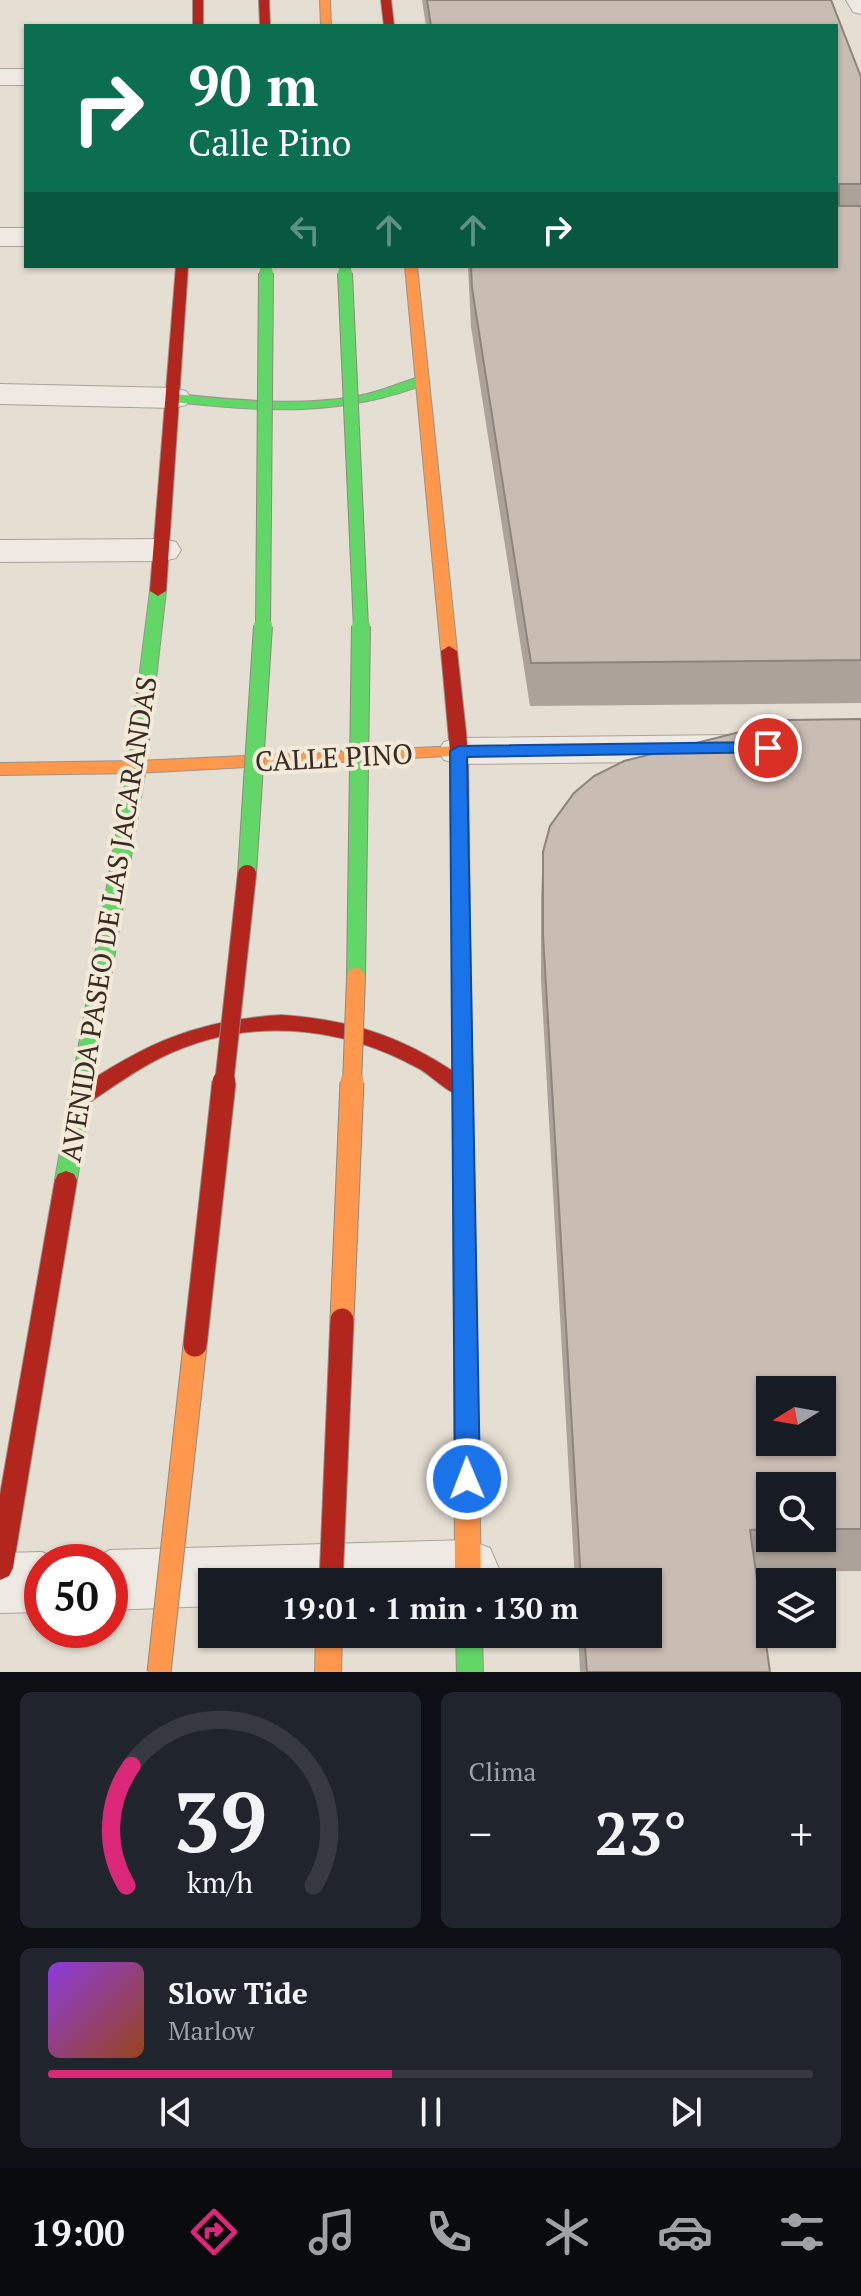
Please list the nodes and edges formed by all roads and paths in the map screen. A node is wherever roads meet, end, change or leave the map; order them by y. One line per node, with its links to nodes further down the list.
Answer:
1 (198, 0): 7 (main road)
2 (264, 0): 8 (main road)
3 (325, 0): 9 (main road)
4 (386, 0): 10 (main road)
5 (858, 0): 6 (street)
6 (861, 7)
7 (198, 24)
8 (265, 24)
9 (326, 24)
10 (389, 24)
11 (0, 77): 12 (street)
12 (24, 77)
13 (0, 237): 14 (street)
14 (24, 237)
15 (182, 268): 21 (main road, AVENIDA PASEO DE LAS JACARANDAS)
16 (266, 268): 39 (main road, bridge)
17 (344, 268): 31 (main road, bridge)
18 (411, 268): 19 (main road)
19 (423, 380): 21 (main road); 25 (main road)
20 (0, 394): 21 (street)
21 (174, 398): 22 (main road, AVENIDA PASEO DE LAS JACARANDAS)
22 (163, 550): 23 (street); 26 (main road, AVENIDA PASEO DE LAS JACARANDAS)
23 (0, 551)
24 (768, 748): 25 (street, CALLE PINO)
25 (459, 751): 26 (main road, CALLE PINO); 28 (main road)
26 (137, 767): 27 (main road, CALLE PINO); 29 (main road, AVENIDA PASEO DE LAS JACARANDAS)
27 (0, 769)
28 (463, 1089): 29 (main road); 32 (main road)
29 (80, 1098): 30 (main road, AVENIDA PASEO DE LAS JACARANDAS)
30 (0, 1568)
31 (332, 1568)
32 (468, 1568)
33 (198, 1579): 34 (street)
34 (128, 1580)
35 (24, 1582): 36 (street)
36 (0, 1583)
37 (329, 1648): 40 (main road)
38 (469, 1648): 41 (main road)
39 (159, 1672)
40 (328, 1672)
41 (470, 1672)

